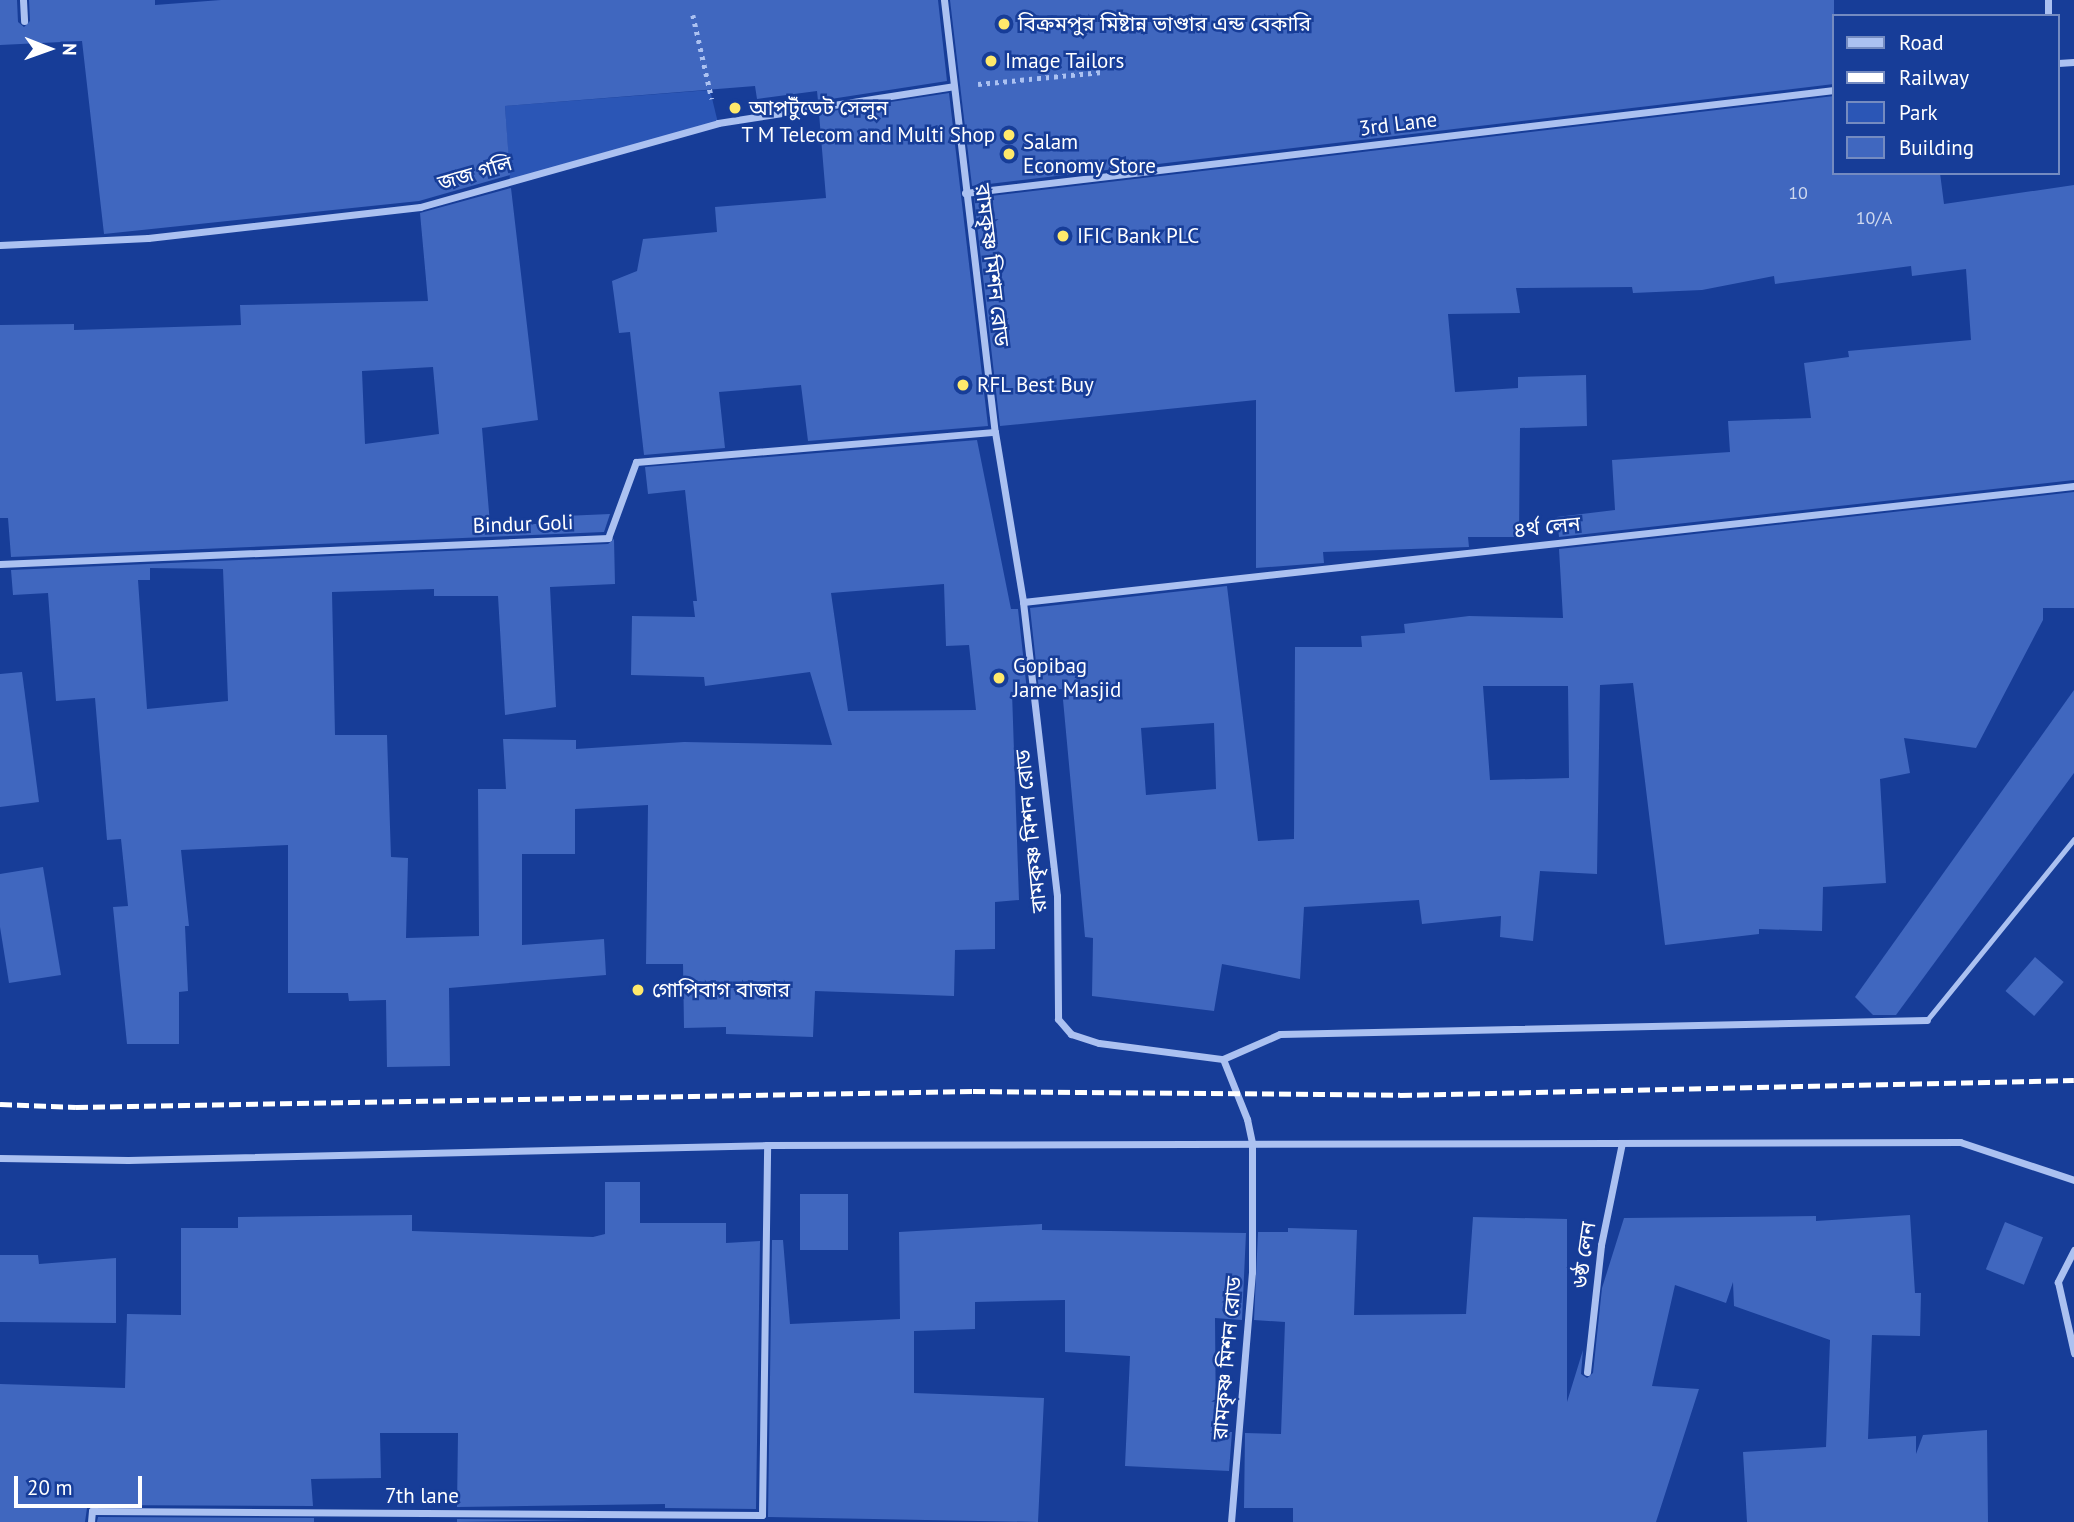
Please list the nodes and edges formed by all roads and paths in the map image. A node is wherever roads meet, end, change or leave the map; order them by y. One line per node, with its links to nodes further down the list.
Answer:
1 (23, 0): 4 (street)
2 (944, 0): 6 (street, রামকৃষ্ণ মিশন রোড)
3 (693, 15): 8 (path)
4 (24, 22)
5 (1102, 72): 6 (path)
6 (953, 86): 8 (street, জজ গলি); 9 (street, রামকৃষ্ণ মিশন রোড)
7 (1832, 90): 9 (street, 3rd Lane)
8 (718, 123): 10 (street, জজ গলি)
9 (965, 193): 11 (street, রামকৃষ্ণ মিশন রোড)
10 (0, 245)
11 (995, 432): 13 (street, Bindur Goli); 14 (street, রামকৃষ্ণ মিশন রোড)
12 (2074, 486): 14 (street, ৪র্থ লেন)
13 (0, 564)
14 (1023, 603): 17 (street, রামকৃষ্ণ মিশন রোড)
15 (2074, 839): 16 (lane)
16 (1927, 1020): 17 (street)
17 (1223, 1059): 18 (street, রামকৃষ্ণ মিশন রোড)
18 (1252, 1143): 19 (street); 20 (street); 28 (street, রামকৃষ্ণ মিশন রোড)
19 (1622, 1143): 22 (street); 25 (street, ৬ষ্ঠ লেন)
20 (767, 1145): 21 (street); 26 (street, 7th lane)
21 (0, 1158)
22 (2074, 1180)
23 (2074, 1250): 24 (street)
24 (2074, 1353)
25 (1587, 1373)
26 (762, 1519): 27 (street, 7th lane)
27 (91, 1522)
28 (1231, 1522)

